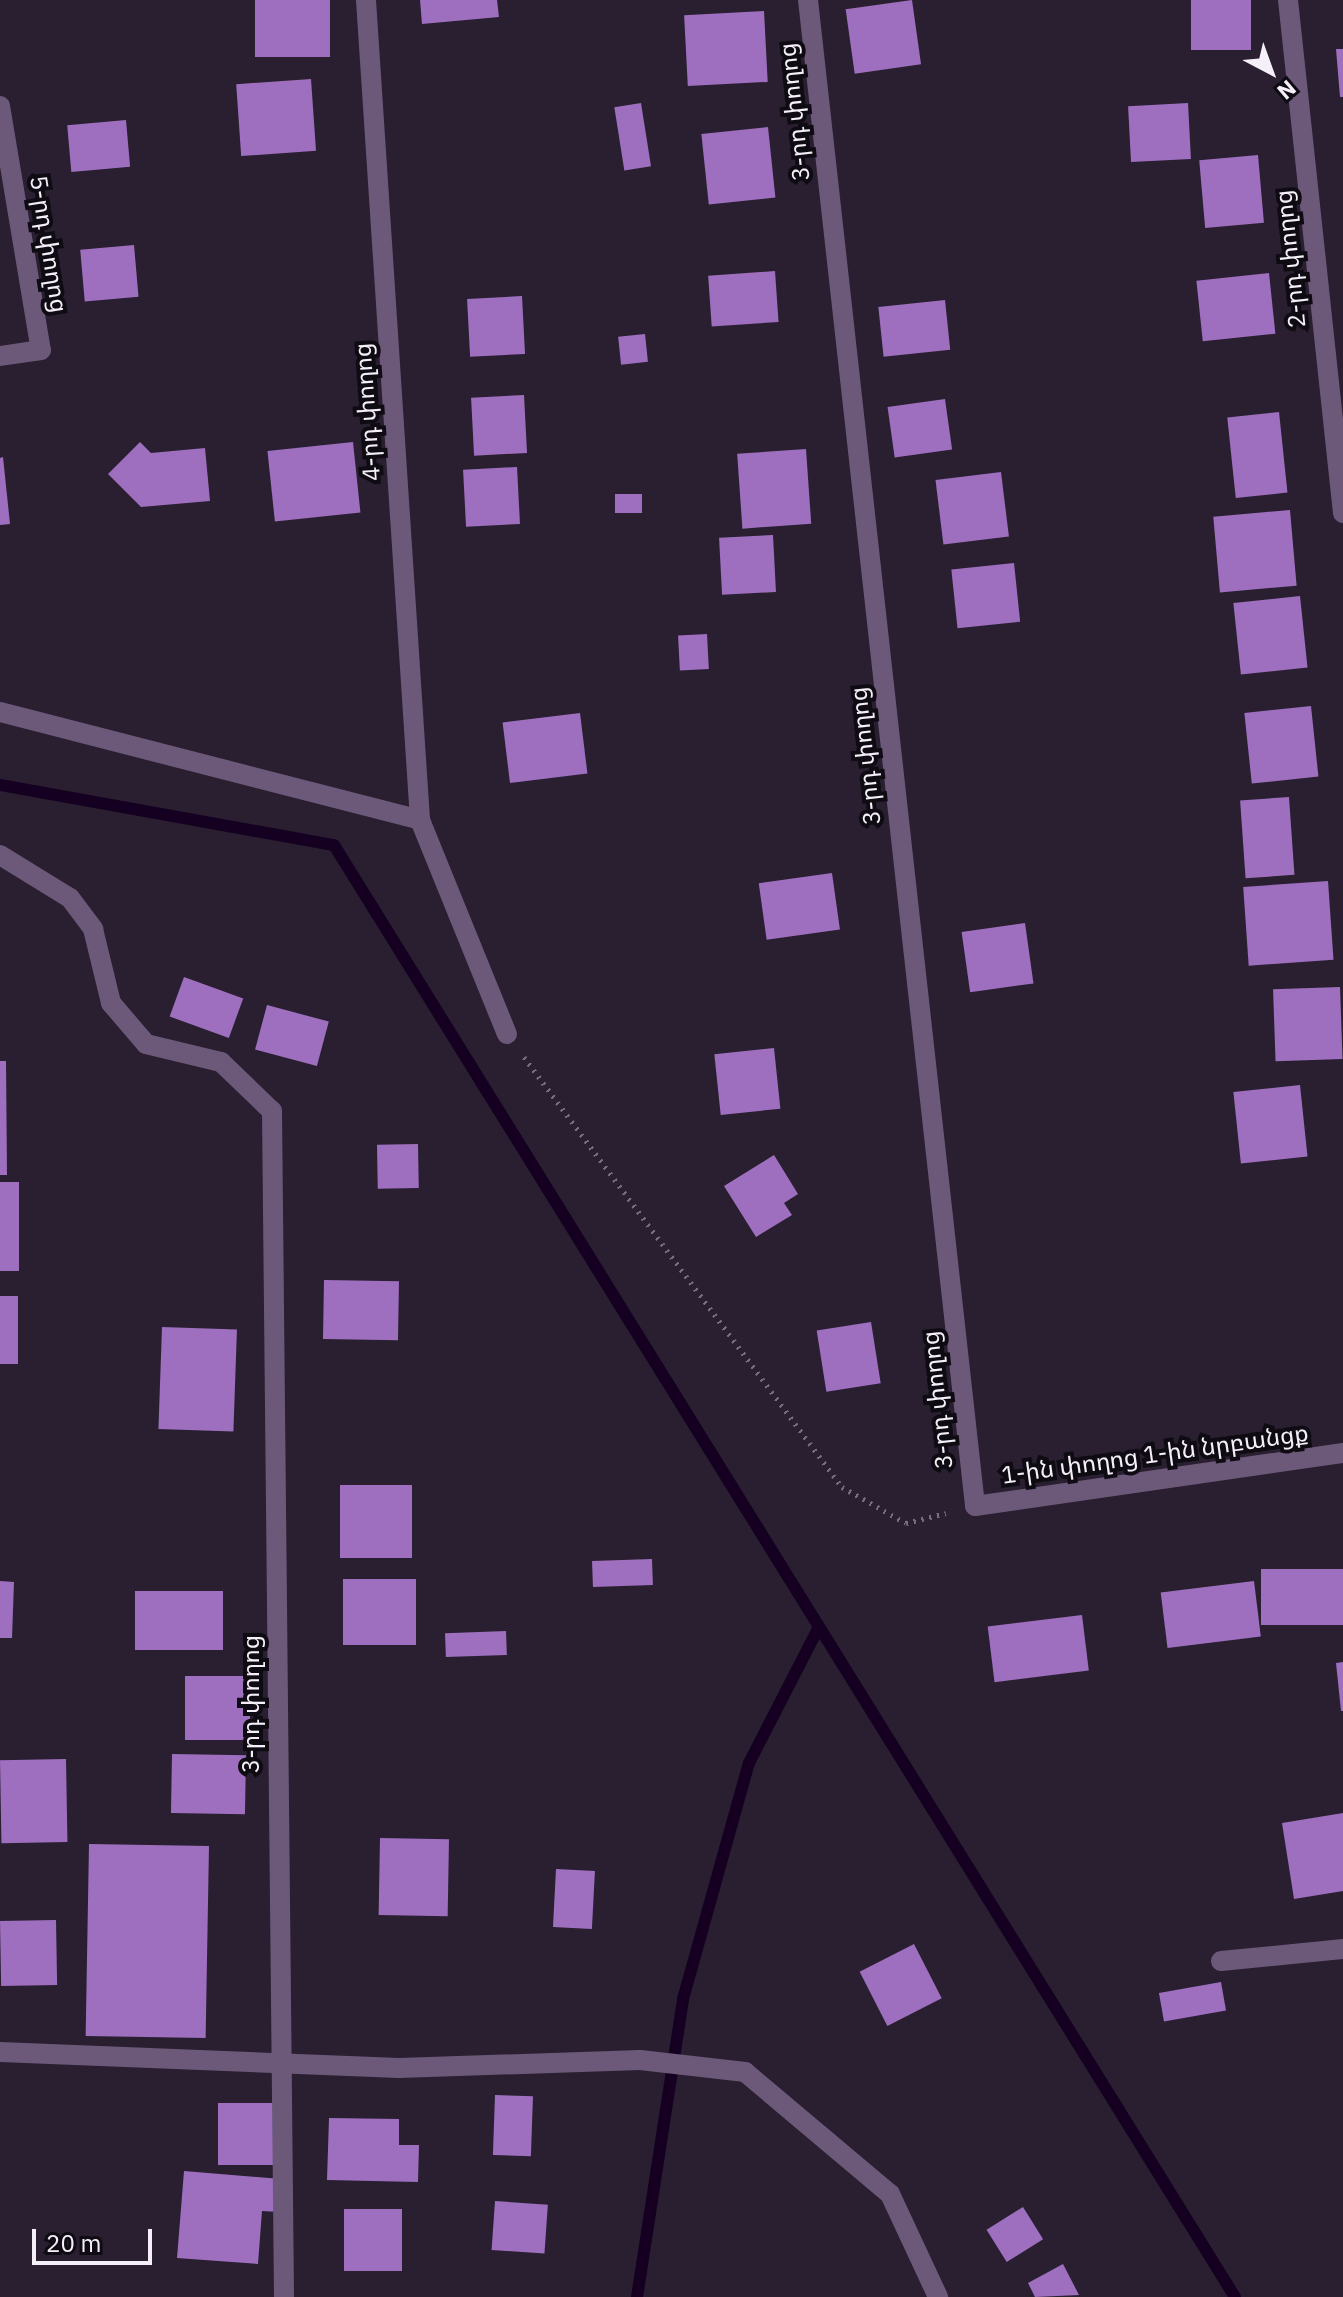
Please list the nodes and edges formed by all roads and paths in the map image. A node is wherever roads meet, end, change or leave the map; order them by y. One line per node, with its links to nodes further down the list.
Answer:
1 (366, 0): 8 (street, 4-րդ փողոց)
2 (808, 0): 12 (street, 3-րդ փողոց)
3 (1288, 0): 6 (street, 2-րդ փողոց)
4 (0, 106): 5 (street, 5-րդ փողոց)
5 (0, 356)
6 (1343, 513)
7 (0, 712): 8 (street)
8 (420, 820): 10 (street, 4-րդ փողոց)
9 (0, 855): 16 (street, 3-րդ փողոց)
10 (507, 1034): 12 (path)
11 (1343, 1453): 12 (street, 1-ին փողոց 1-ին նրբանցք)
12 (975, 1506)
13 (1343, 1949): 14 (street)
14 (1221, 1961)
15 (0, 2052): 16 (street)
16 (280, 2062): 17 (street, 3-րդ փողոց); 18 (street)
17 (284, 2297)
18 (938, 2297)

